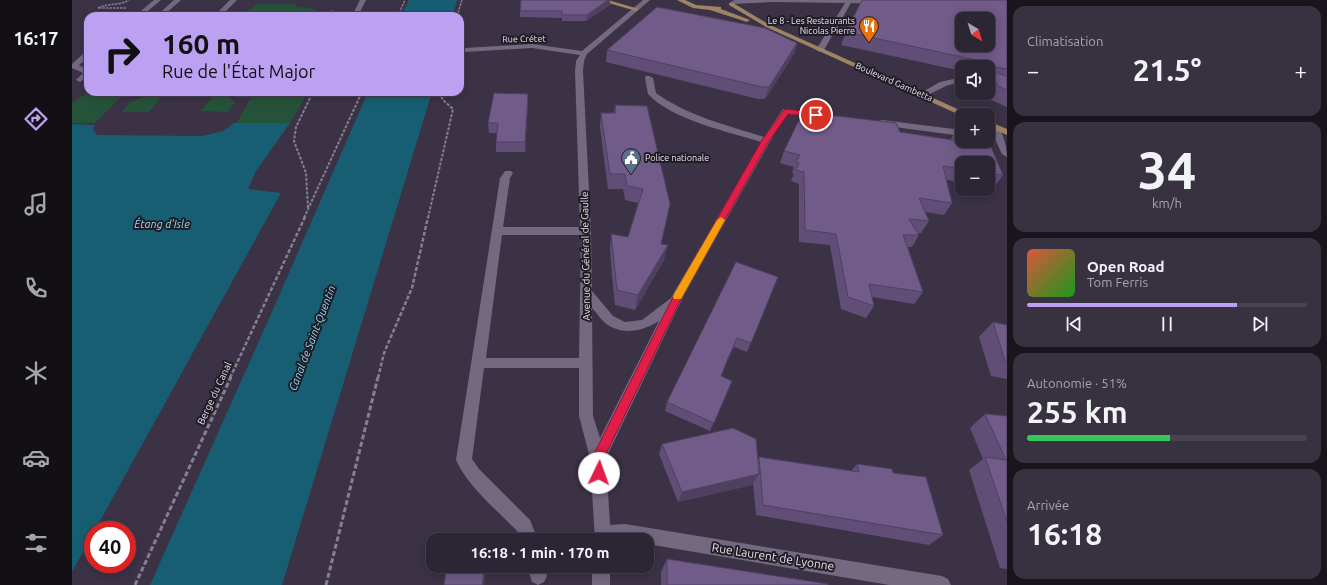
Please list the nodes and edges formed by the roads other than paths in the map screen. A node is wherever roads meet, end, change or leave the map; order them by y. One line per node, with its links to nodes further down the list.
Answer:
1 (158, 0): 14 (street)
2 (178, 0): 15 (street)
3 (234, 0): 16 (street)
4 (363, 0): 17 (street)
5 (601, 0): 13 (main road)
6 (647, 0): 13 (street)
7 (680, 0): 12 (main road)
8 (772, 0): 9 (street); 10 (street)
9 (849, 0): 11 (street); 23 (street)
10 (732, 2): 12 (main road); 19 (main road)
11 (885, 2)
12 (712, 8): 19 (main road)
13 (636, 9): 18 (street); 24 (street)
14 (143, 12)
15 (164, 12)
16 (221, 12)
17 (357, 12)
18 (647, 12)
19 (768, 26): 21 (main road, Boulevard Gambetta)
20 (779, 40): 21 (street)
21 (803, 42): 23 (main road, Boulevard Gambetta)
22 (465, 50): 24 (street, Rue Crétet)
23 (820, 50): 29 (main road, Boulevard Gambetta)
24 (584, 52): 41 (street, Avenue du Général de Gaulle)
25 (84, 57): 26 (street)
26 (84, 68)
27 (649, 78): 37 (street)
28 (955, 81): 29 (street)
29 (921, 95): 30 (main road, Boulevard Gambetta)
30 (955, 110)
31 (839, 118): 37 (street)
32 (870, 122): 34 (street)
33 (995, 128): 35 (main road)
34 (955, 132)
35 (1007, 132)
36 (995, 134): 38 (street)
37 (765, 140): 43 (street)
38 (1007, 154)
39 (508, 173): 40 (street)
40 (497, 231): 41 (street); 44 (street)
41 (586, 231): 42 (street, Avenue du Général de Gaulle)
42 (586, 292): 43 (street); 45 (street, Avenue du Général de Gaulle)
43 (678, 295): 46 (street)
44 (479, 363): 45 (street); 47 (street)
45 (585, 364): 46 (street, Avenue du Général de Gaulle)
46 (598, 458): 48 (street, Avenue du Général de Gaulle)
47 (527, 533)
48 (603, 533)
49 (621, 533): 50 (street, Rue Laurent de Lyonne)
50 (631, 533)
51 (654, 537): 54 (street, Rue Laurent de Lyonne)
52 (601, 573): 53 (street)
53 (601, 585)
54 (942, 585)

